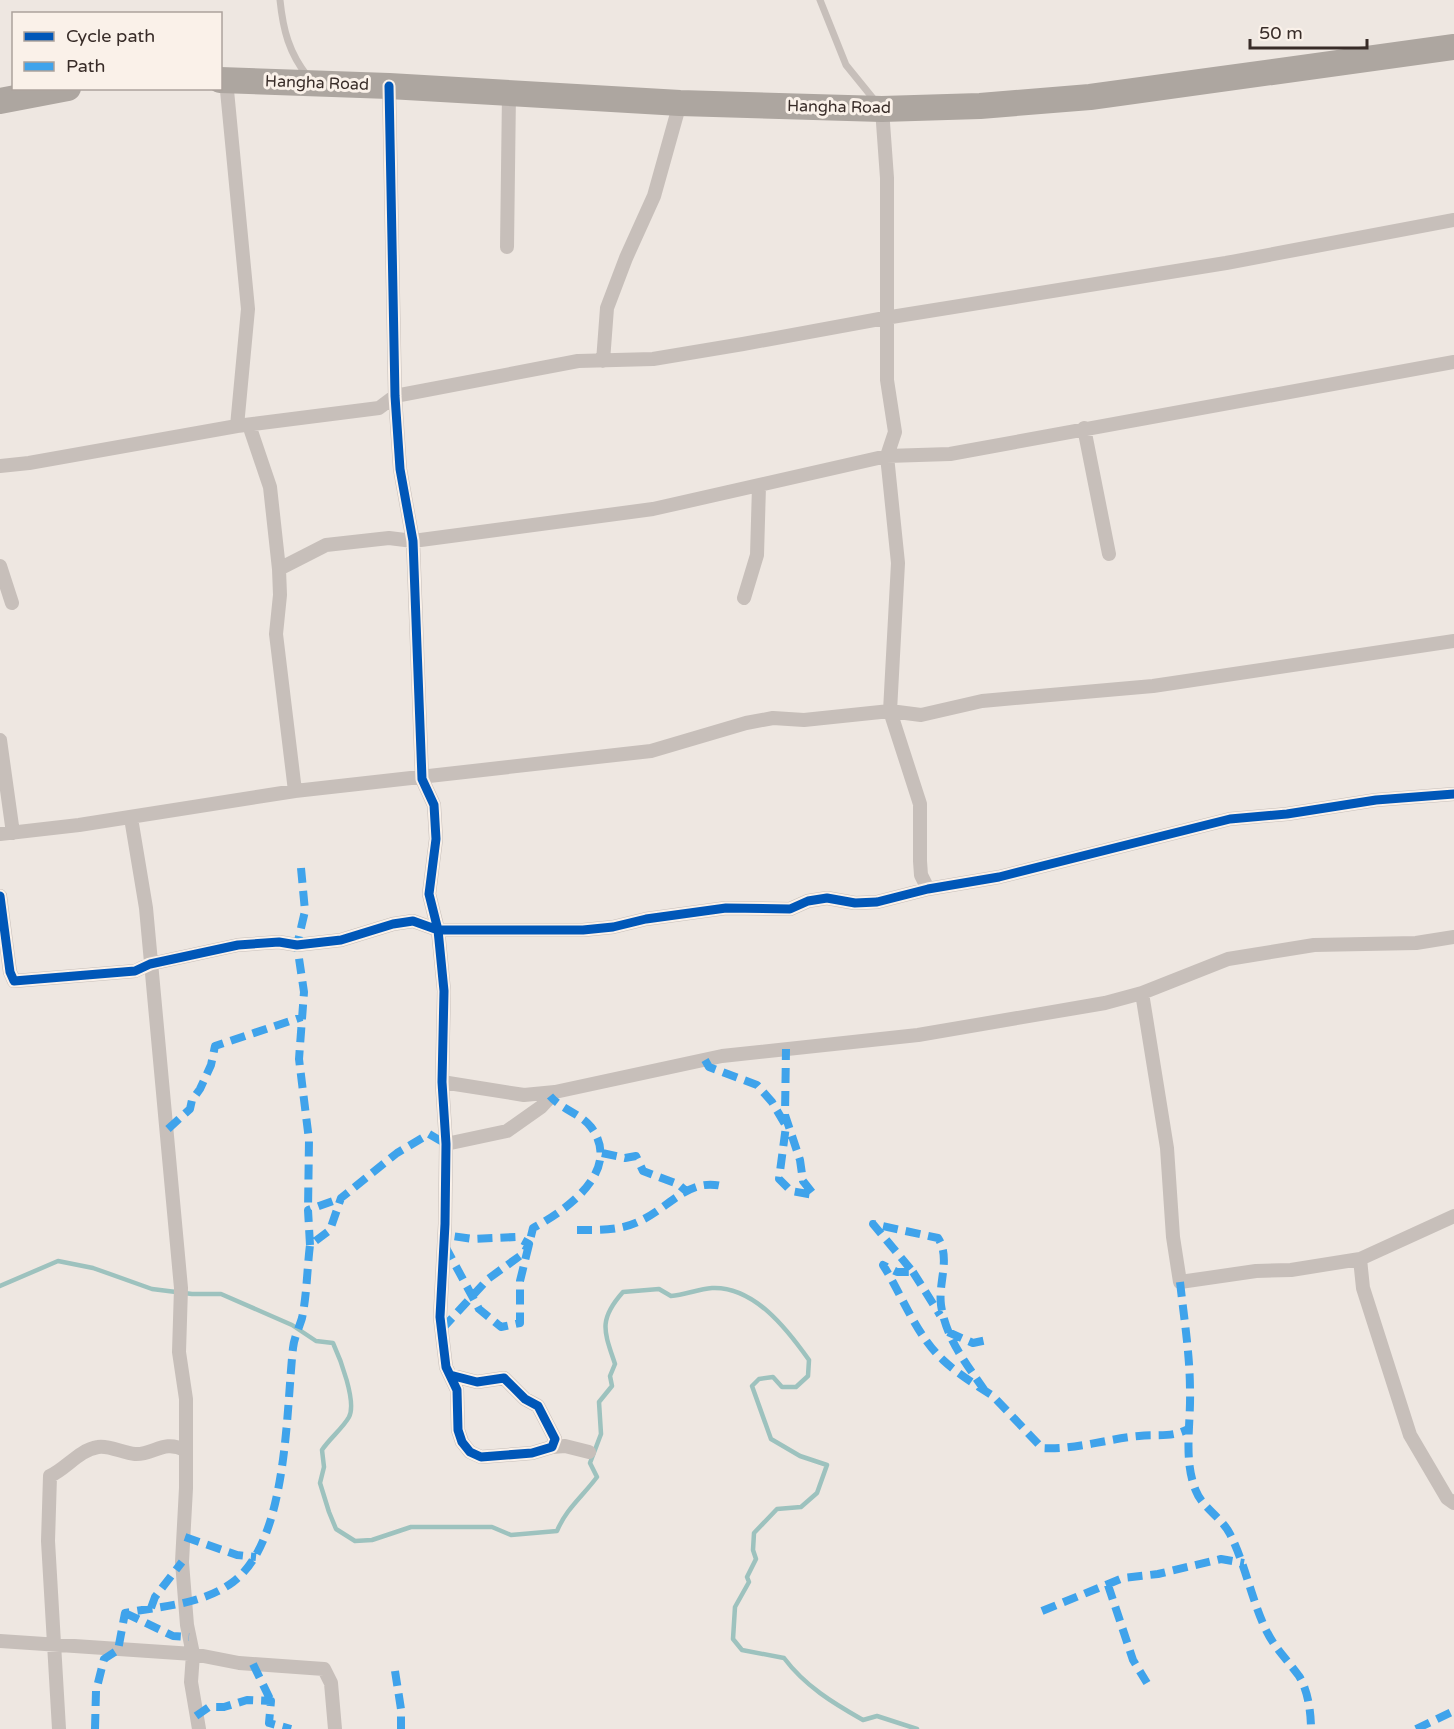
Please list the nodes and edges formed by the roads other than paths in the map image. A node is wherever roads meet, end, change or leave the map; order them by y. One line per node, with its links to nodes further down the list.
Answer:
1 (280, 0): 5 (lane)
2 (820, 0): 11 (lane)
3 (1454, 47): 11 (highway, Hangha Road)
4 (223, 80): 5 (highway, Hangha Road); 18 (street)
5 (313, 83): 6 (highway, Hangha Road)
6 (389, 86): 8 (highway, Hangha Road); 17 (street)
7 (58, 90): 9 (highway)
8 (510, 93): 10 (highway, Hangha Road); 13 (street)
9 (0, 101)
10 (680, 103): 11 (highway, Hangha Road); 15 (street)
11 (882, 109): 14 (street)
12 (1454, 220): 14 (street)
13 (507, 248)
14 (885, 318): 15 (street); 20 (street)
15 (603, 361): 17 (street)
16 (1454, 362): 19 (street)
17 (395, 396): 18 (street); 23 (street)
18 (243, 426): 21 (street); 26 (street)
19 (1084, 428): 20 (street); 24 (street)
20 (887, 456): 22 (street); 30 (street)
21 (0, 465)
22 (759, 486): 23 (street); 27 (street)
23 (413, 541): 26 (street); 32 (street)
24 (1109, 555)
25 (0, 566): 28 (street)
26 (279, 569): 33 (street)
27 (744, 598)
28 (12, 603)
29 (1454, 641): 30 (street)
30 (890, 711): 32 (street); 37 (street)
31 (0, 740): 36 (street)
32 (422, 779): 33 (street); 39 (street)
33 (295, 791): 35 (street)
34 (1454, 795): 37 (street)
35 (132, 818): 36 (street); 41 (street)
36 (6, 833)
37 (928, 889): 39 (street)
38 (0, 896): 41 (street)
39 (438, 930): 41 (street); 43 (street)
40 (1454, 937): 42 (street)
41 (150, 964): 50 (street)
42 (1142, 993): 44 (street); 47 (street)
43 (442, 1082): 44 (street); 45 (street)
44 (555, 1092): 45 (street)
45 (446, 1144): 48 (street)
46 (1454, 1216): 47 (street)
47 (1360, 1259): 52 (street)
48 (450, 1375): 49 (street); 49 (street)
49 (552, 1447): 51 (street)
50 (185, 1450): 54 (street); 55 (street)
51 (589, 1452)
52 (1454, 1503)
53 (0, 1641): 54 (street)
54 (54, 1646): 55 (street); 56 (street)
55 (193, 1654): 57 (street); 58 (street)
56 (59, 1729)
57 (199, 1729)
58 (335, 1729)

